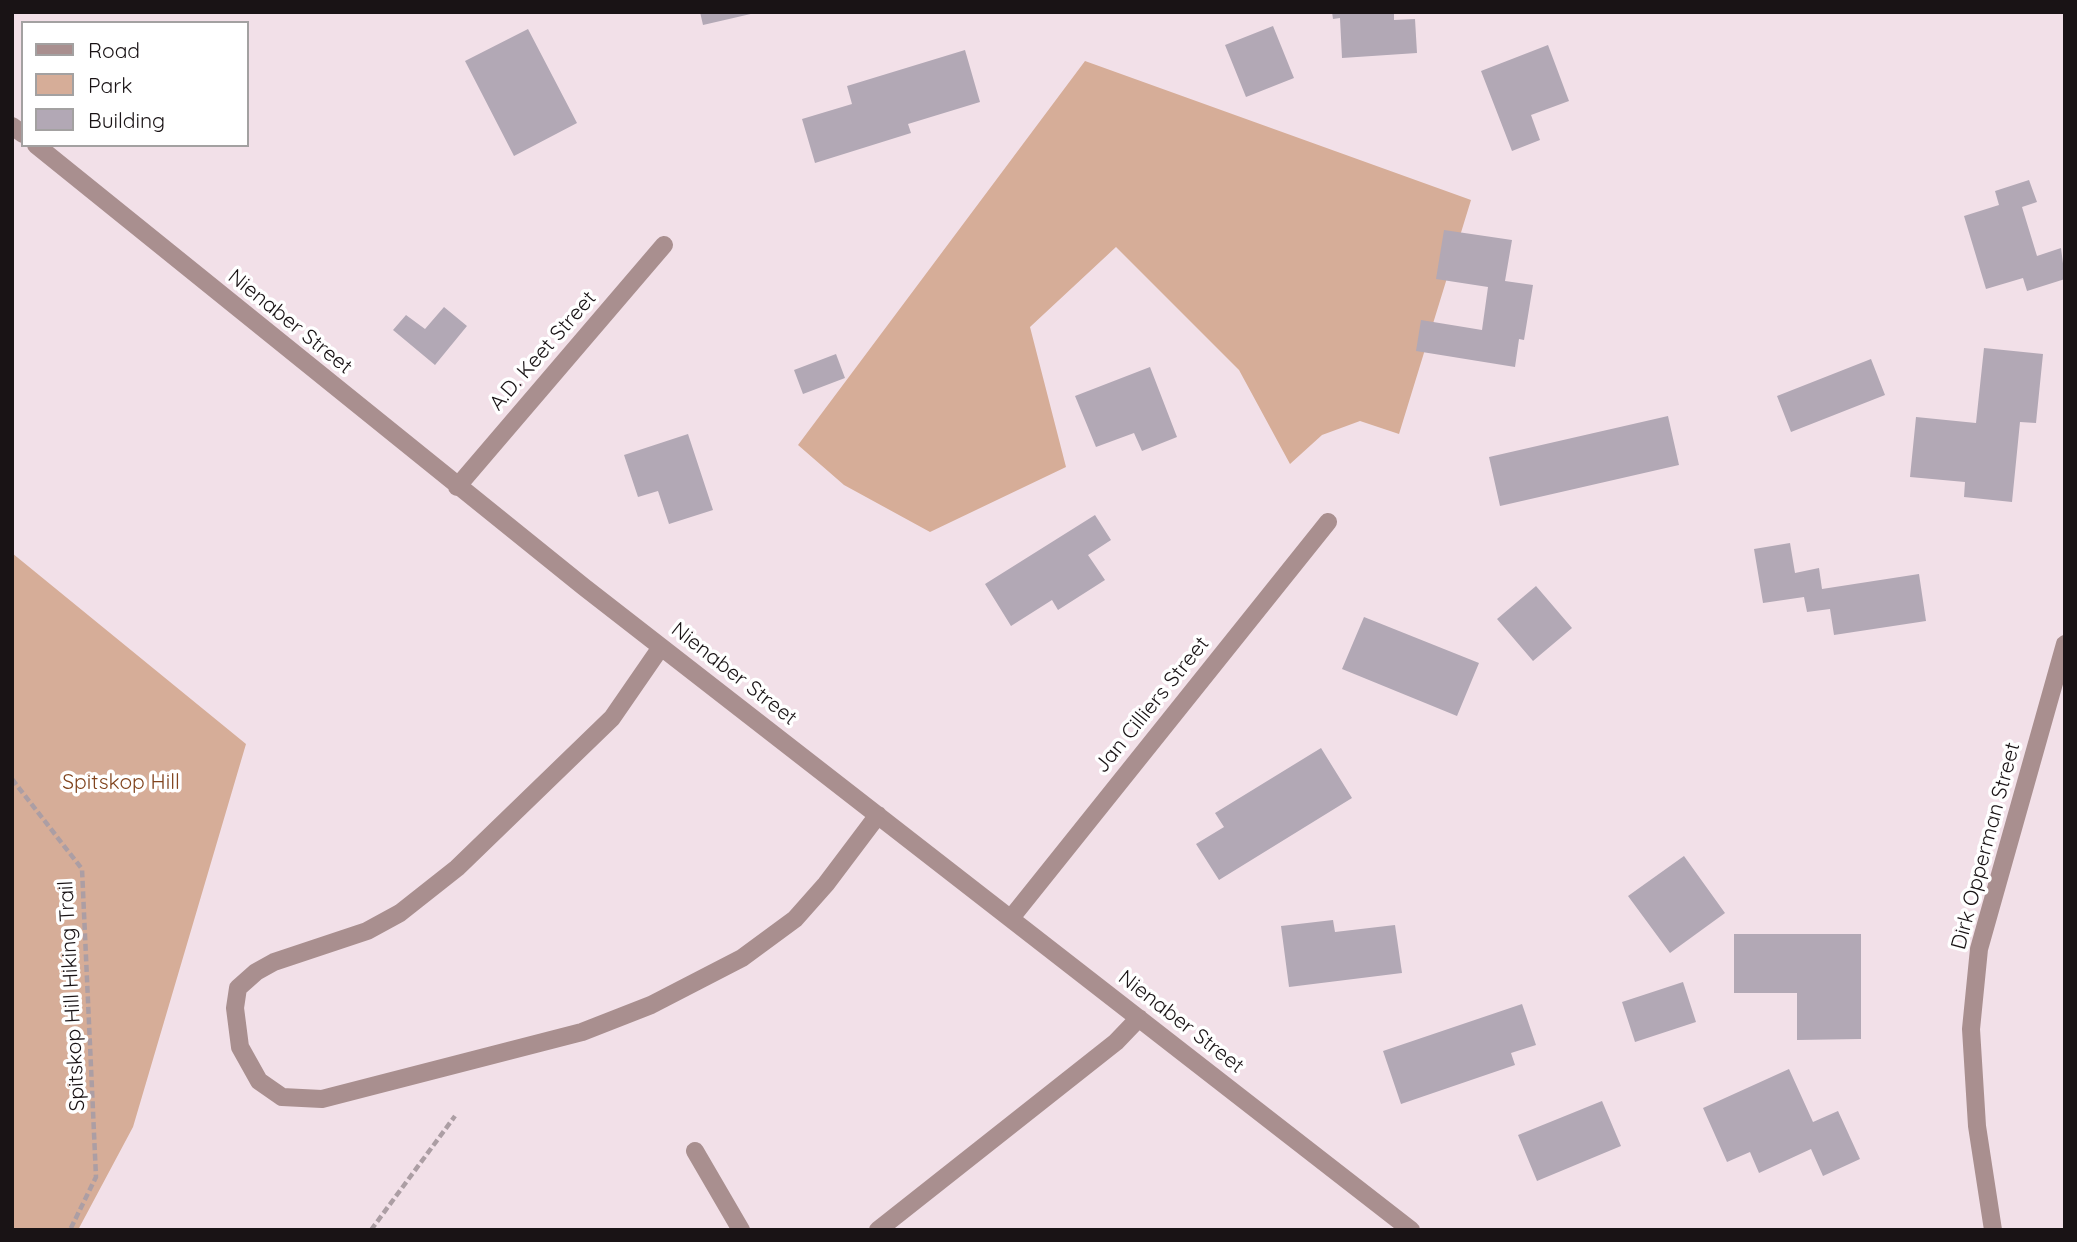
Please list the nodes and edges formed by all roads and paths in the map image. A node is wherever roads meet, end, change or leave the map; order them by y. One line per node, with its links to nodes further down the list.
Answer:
1 (38, 147): 3 (street, Nienaber Street)
2 (664, 245): 3 (street, A.D. Keet Street)
3 (457, 487): 6 (street, Nienaber Street)
4 (1328, 522): 9 (street, Jan Cilliers Street)
5 (2065, 644): 18 (street, Dirk Opperman Street)
6 (661, 647): 8 (street, Nienaber Street); 8 (street)
7 (12, 779): 13 (path, Spitskop Hill Hiking Trail)
8 (878, 815): 9 (street, Nienaber Street)
9 (1011, 918): 10 (street, Nienaber Street)
10 (1139, 1017): 16 (street); 17 (street, Nienaber Street)
11 (455, 1116): 14 (path)
12 (695, 1151): 15 (street)
13 (70, 1230)
14 (371, 1230)
15 (741, 1230)
16 (878, 1230)
17 (1411, 1230)
18 (1993, 1230)

